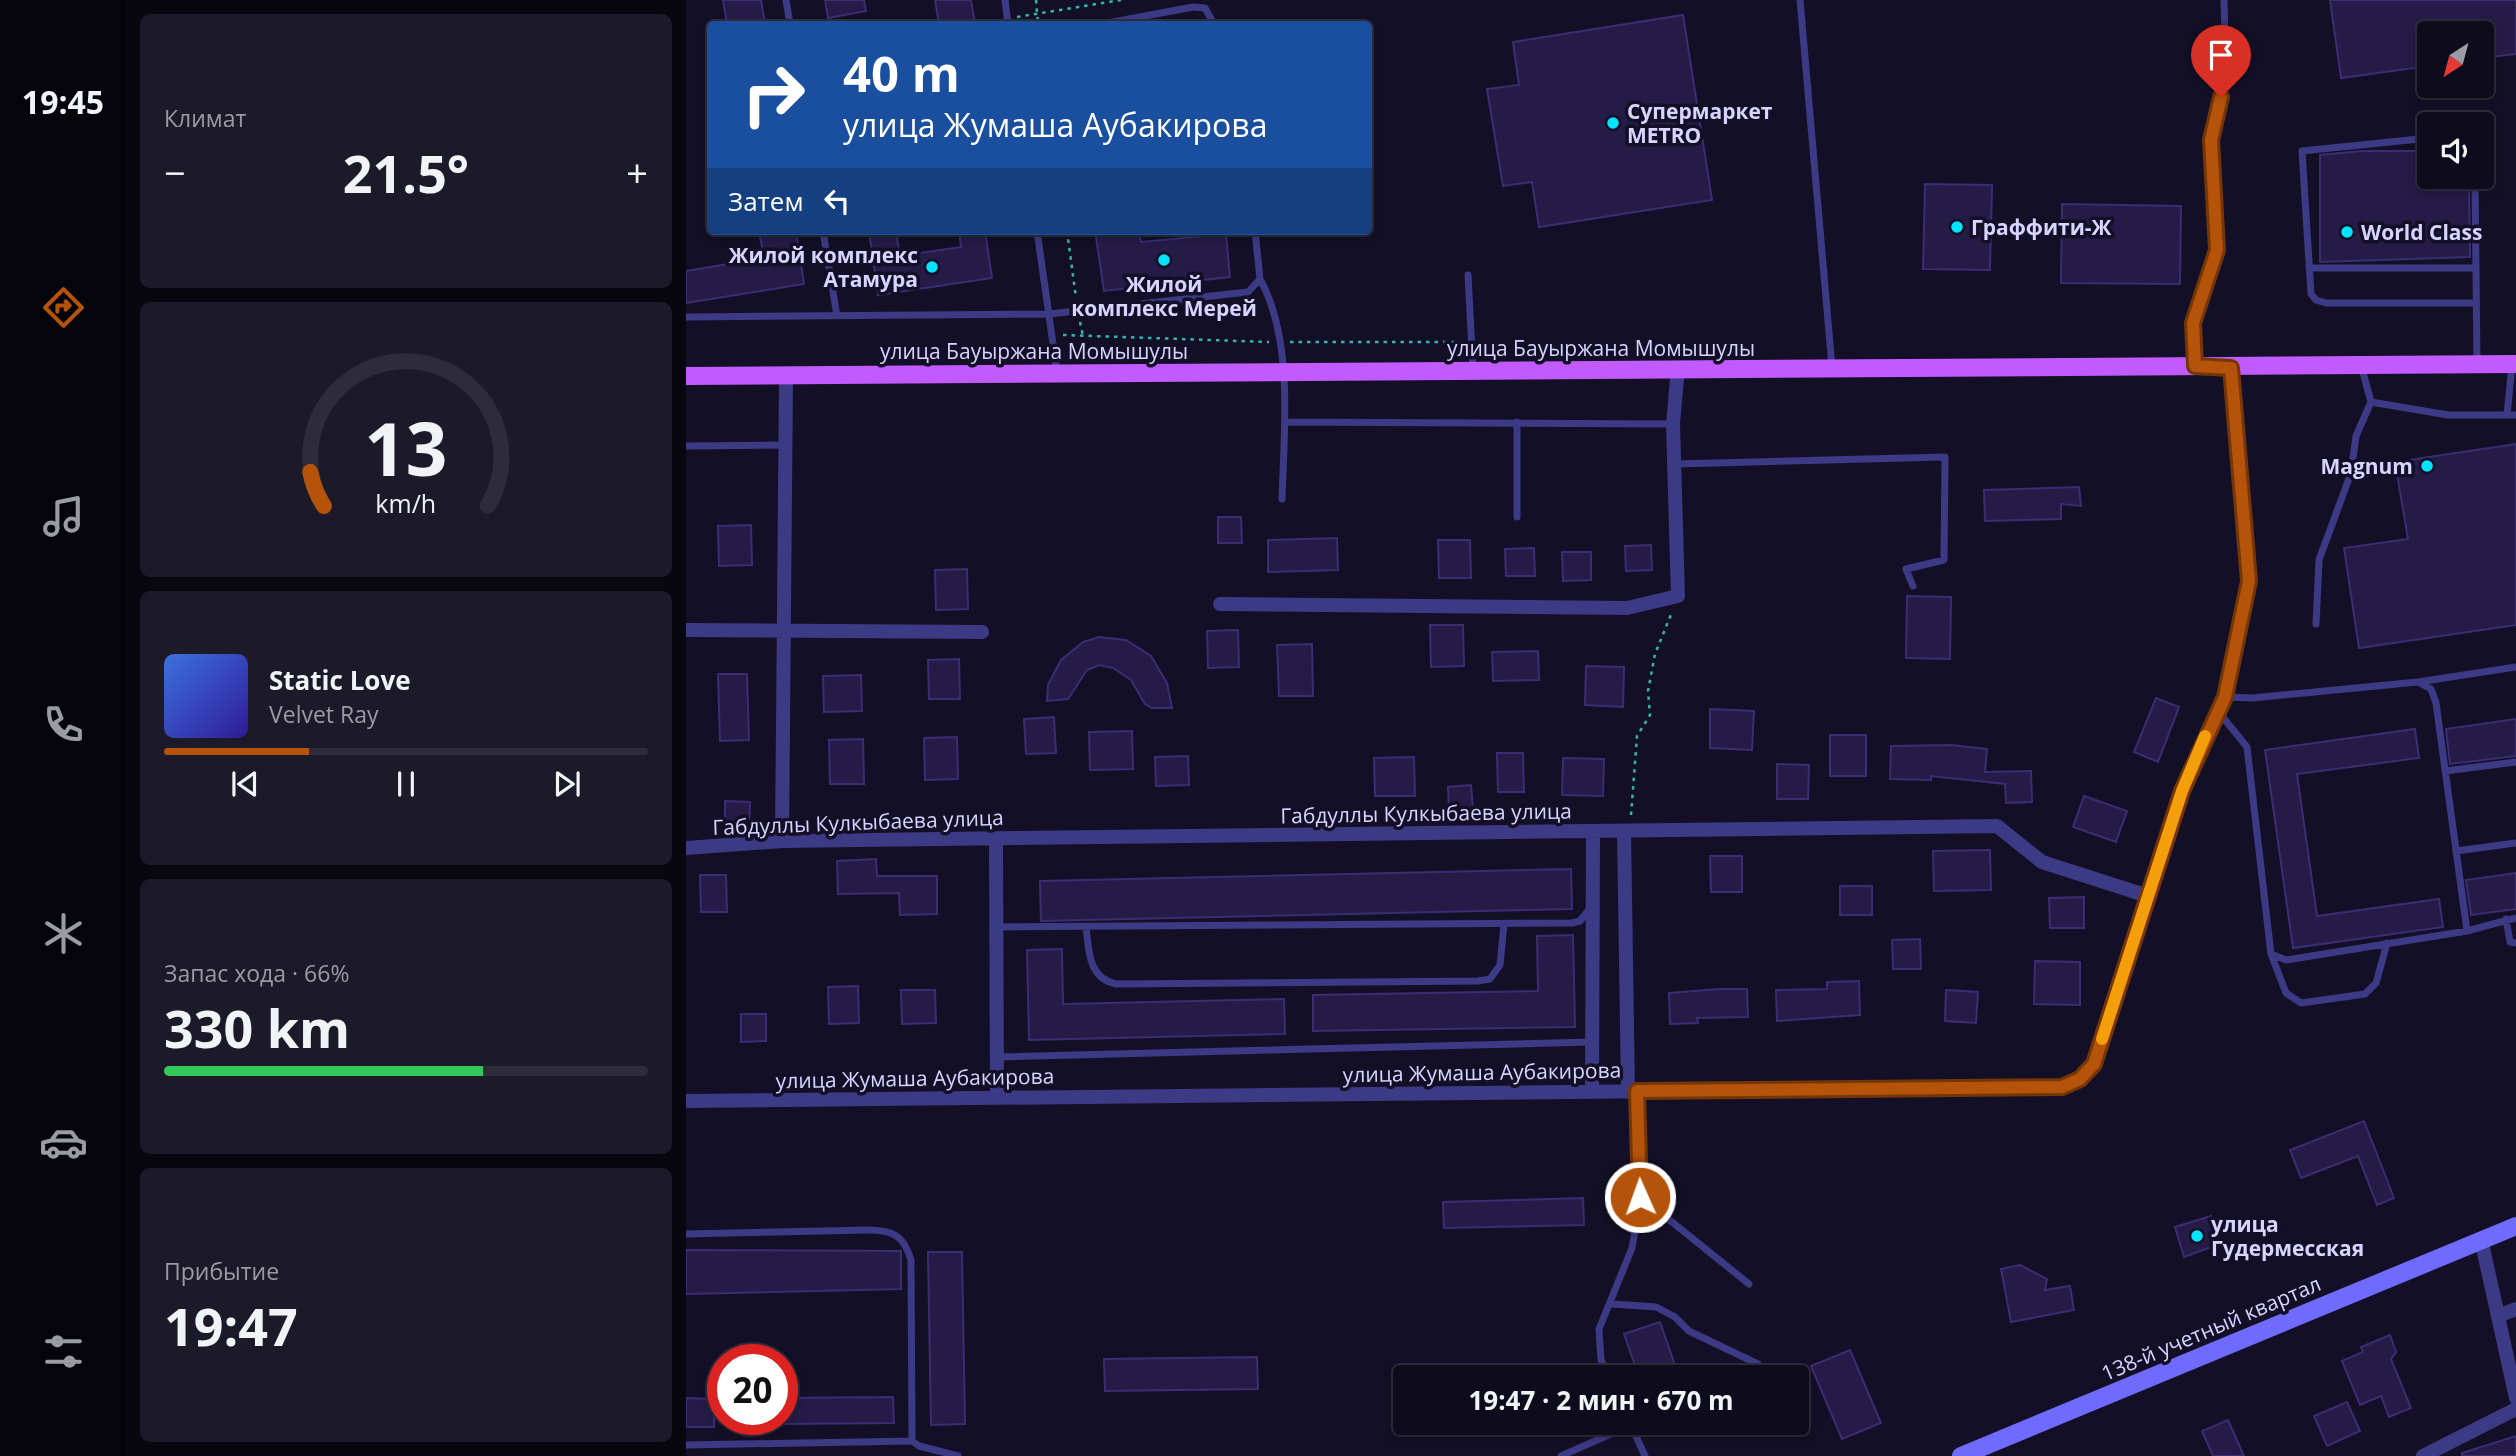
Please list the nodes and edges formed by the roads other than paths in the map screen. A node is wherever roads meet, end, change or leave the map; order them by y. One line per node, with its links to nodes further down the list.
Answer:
1 (786, 0): 6 (lane)
2 (1005, 0): 7 (lane)
3 (1800, 0): 30 (lane)
4 (2224, 0): 25 (lane)
5 (1193, 4): 8 (lane); 9 (lane)
6 (790, 21)
7 (1008, 21)
8 (1116, 21)
9 (1212, 21)
10 (2417, 139): 15 (lane)
11 (2475, 189): 16 (lane)
12 (824, 235): 21 (lane)
13 (1038, 235): 20 (lane)
14 (1255, 235): 18 (lane)
15 (2309, 268): 16 (lane); 19 (lane)
16 (2476, 268): 19 (lane)
17 (1468, 275): 29 (lane)
18 (1260, 279): 20 (lane); 31 (lane)
19 (2474, 303): 26 (lane)
20 (1049, 314): 21 (lane); 32 (lane)
21 (837, 316): 22 (lane)
22 (686, 317)
23 (2514, 364): 26 (main road, улица Бауыржана Момышулы); 36 (lane)
24 (2361, 365): 26 (main road, улица Бауыржана Момышулы); 28 (main road, улица Бауыржана Момышулы); 35 (lane)
25 (2195, 366): 28 (main road, улица Бауыржана Момышулы); 30 (main road, улица Бауыржана Момышулы)
26 (2477, 366)
27 (1678, 368): 29 (main road, улица Бауыржана Момышулы); 30 (main road, улица Бауыржана Момышулы); 40 (street)
28 (2231, 368): 54 (street, улица Жумаша Аубакирова)
29 (1473, 371): 31 (main road, улица Бауыржана Момышулы)
30 (1833, 371)
31 (1284, 372): 32 (main road, улица Бауыржана Момышулы); 38 (lane)
32 (1058, 374): 34 (main road, улица Бауыржана Момышулы)
33 (686, 376): 34 (main road, улица Бауыржана Момышулы)
34 (786, 376): 41 (street)
35 (2371, 402): 36 (lane); 48 (lane)
36 (2507, 415): 37 (lane)
37 (2516, 415)
38 (1285, 422): 39 (lane); 44 (lane)
39 (1517, 422): 40 (lane); 45 (lane)
40 (1673, 424): 43 (street)
41 (785, 445): 42 (lane); 49 (street)
42 (686, 446)
43 (1676, 464): 46 (lane); 47 (street)
44 (1282, 499)
45 (1517, 517)
46 (1913, 586)
47 (1220, 604)
48 (2316, 624)
49 (784, 628): 50 (street); 51 (street); 60 (street)
50 (686, 630)
51 (982, 632)
52 (2516, 667): 53 (lane)
53 (2418, 682): 54 (lane); 56 (lane)
54 (2221, 703): 64 (street, улица Жумаша Аубакирова); 74 (lane)
55 (2516, 762): 56 (lane)
56 (2445, 771): 63 (lane)
57 (1593, 831): 58 (street, Габдуллы Кулкыбаева улица); 59 (street, Габдуллы Кулкыбаева улица); 65 (street)
58 (1627, 831): 64 (street, Габдуллы Кулкыбаева улица); 78 (street)
59 (996, 839): 60 (street, Габдуллы Кулкыбаева улица); 69 (street)
60 (782, 841): 62 (street, Габдуллы Кулкыбаева улица)
61 (2516, 843): 63 (lane)
62 (686, 848)
63 (2456, 851): 71 (lane)
64 (2148, 897): 78 (street, улица Жумаша Аубакирова)
65 (1593, 904): 68 (lane); 75 (street)
66 (2516, 918): 67 (lane)
67 (2506, 919): 71 (lane); 73 (lane)
68 (1504, 924): 70 (lane); 70 (lane)
69 (996, 927): 70 (lane); 76 (street)
70 (1086, 927)
71 (2467, 931): 72 (lane)
72 (2388, 943): 74 (lane); 74 (lane)
73 (2516, 943)
74 (2271, 954)
75 (1592, 1042): 76 (lane); 77 (street)
76 (997, 1057): 79 (street)
77 (1592, 1092): 78 (street, улица Жумаша Аубакирова); 79 (street, улица Жумаша Аубакирова)
78 (1633, 1092): 81 (lane)
79 (998, 1098): 80 (street, улица Жумаша Аубакирова)
80 (686, 1101)
81 (1640, 1197): 85 (lane); 86 (lane)
82 (2516, 1226): 84 (main road, 138-й учетный квартал)
83 (686, 1234): 95 (lane)
84 (2481, 1239): 88 (street); 100 (main road, 138-й учетный квартал)
85 (1749, 1284)
86 (1612, 1304): 89 (lane); 90 (lane)
87 (2516, 1309): 88 (street)
88 (2498, 1316): 91 (street)
89 (1758, 1364)
90 (1603, 1365)
91 (2516, 1398)
92 (2516, 1409): 101 (street)
93 (1607, 1435): 98 (lane)
94 (1636, 1435): 99 (lane)
95 (912, 1441): 96 (lane); 97 (lane)
96 (686, 1445)
97 (958, 1456)
98 (1561, 1456)
99 (1645, 1456)
100 (1961, 1456)
101 (2423, 1456)

